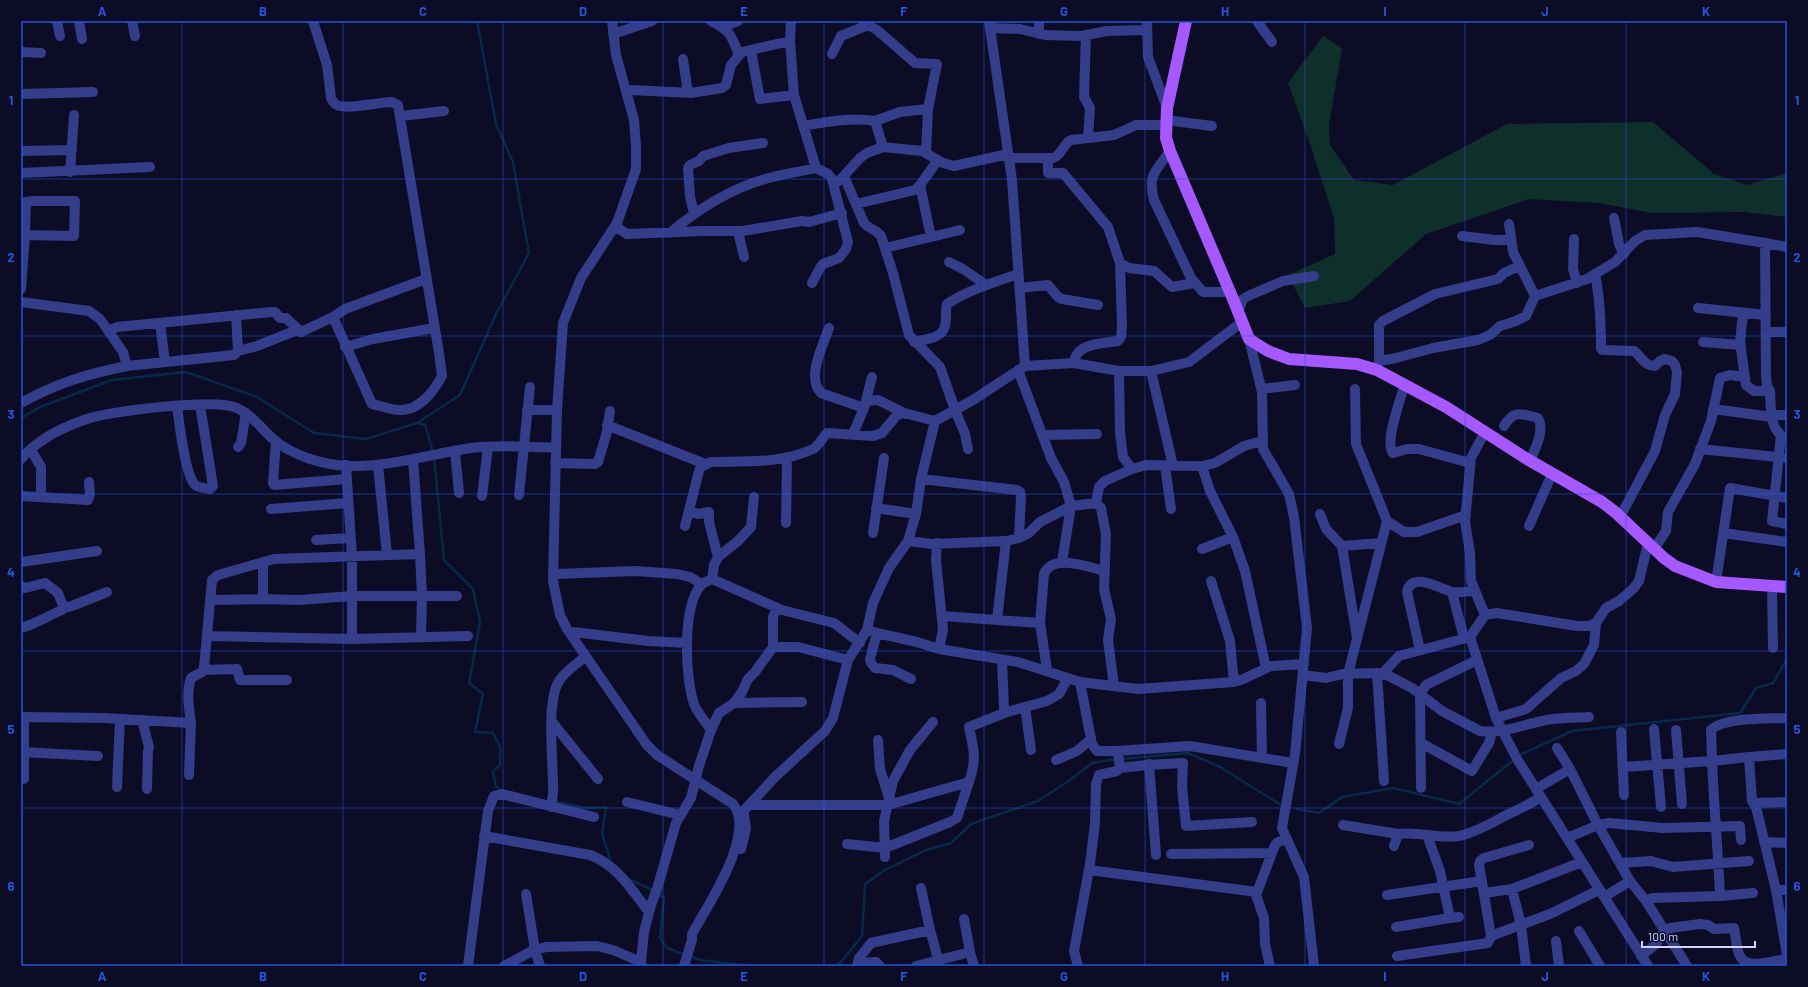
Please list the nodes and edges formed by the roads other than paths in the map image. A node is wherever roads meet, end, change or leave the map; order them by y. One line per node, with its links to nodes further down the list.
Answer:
1 (57, 21): 21 (street)
2 (79, 21): 23 (street)
3 (132, 21): 22 (street)
4 (313, 21): 40 (street)
5 (612, 21): 18 (street)
6 (616, 21): 18 (street)
7 (652, 21): 18 (street)
8 (712, 21): 17 (street)
9 (738, 21): 17 (street)
10 (791, 21): 24 (street)
11 (1039, 21): 19 (street)
12 (1186, 21): 41 (main road)
13 (1257, 21): 25 (street)
14 (866, 23): 29 (street); 37 (street)
15 (989, 24): 19 (street); 52 (street)
16 (1147, 26): 20 (street); 41 (street)
17 (723, 27): 30 (street)
18 (616, 34): 32 (street); 67 (street)
19 (1039, 34): 20 (street)
20 (1086, 35): 45 (street)
21 (60, 36)
22 (135, 36)
23 (82, 39)
24 (790, 41): 26 (street); 36 (street)
25 (1272, 42)
26 (751, 51): 30 (street); 36 (street)
27 (21, 52): 28 (street)
28 (40, 54)
29 (832, 54)
30 (739, 55): 34 (street)
31 (683, 59): 34 (street)
32 (631, 90): 34 (street); 67 (street)
33 (93, 92): 35 (street)
34 (688, 93)
35 (21, 94)
36 (794, 95): 43 (street)
37 (928, 109): 42 (street); 51 (street)
38 (444, 111): 40 (street)
39 (74, 115): 48 (street)
40 (401, 116): 87 (street)
41 (1166, 117): 44 (street); 45 (street); 50 (main road)
42 (874, 121): 43 (street); 47 (street)
43 (803, 126): 56 (street)
44 (1212, 126)
45 (1088, 138): 53 (street)
46 (763, 143): 63 (street)
47 (883, 147): 51 (street); 59 (street)
48 (72, 150): 49 (street); 57 (street)
49 (21, 151)
50 (1170, 151): 89 (street); 94 (main road)
51 (926, 153): 54 (street)
52 (1008, 156): 53 (street); 54 (street); 84 (street)
53 (1048, 158): 82 (street)
54 (938, 160): 60 (street)
55 (150, 168): 57 (street)
56 (816, 168): 61 (street); 63 (street)
57 (70, 172): 58 (street)
58 (21, 174)
59 (844, 176): 61 (street); 62 (street)
60 (920, 185): 62 (street); 73 (street)
61 (834, 186): 64 (street)
62 (856, 204): 78 (street)
63 (694, 213): 70 (street)
64 (842, 213): 69 (street); 88 (street)
65 (1614, 218): 79 (street)
66 (1508, 224): 75 (street)
67 (617, 228): 70 (street); 138 (street); 168 (street)
68 (960, 230): 73 (street)
69 (738, 231): 70 (street); 80 (street)
70 (670, 233)
71 (23, 234): 71 (street); 93 (street)
72 (1462, 236): 75 (street)
73 (931, 237): 78 (street)
74 (1574, 239): 90 (street)
75 (1510, 240): 83 (street)
76 (1765, 243): 77 (street); 79 (street); 101 (street)
77 (1787, 247)
78 (885, 248): 112 (street)
79 (1624, 254): 85 (street)
80 (744, 257)
81 (949, 262): 91 (street)
82 (1120, 263): 89 (street); 118 (street)
83 (1519, 266): 95 (street); 119 (street)
84 (1018, 274): 91 (street); 92 (street)
85 (1595, 274): 90 (street); 198 (street)
86 (1314, 276): 103 (street)
87 (426, 279): 102 (street); 105 (street)
88 (812, 283)
89 (1194, 283): 94 (street)
90 (1577, 283): 95 (street)
91 (986, 285): 112 (street)
92 (1019, 288): 97 (street); 121 (street)
93 (21, 289)
94 (1231, 292): 103 (main road)
95 (1535, 296): 119 (street)
96 (21, 302): 108 (street)
97 (1098, 305)
98 (1698, 308): 99 (street)
99 (1743, 313): 101 (street); 114 (street)
100 (236, 315): 104 (street); 107 (street); 116 (street)
101 (1766, 315): 109 (street)
102 (333, 316): 107 (street); 115 (street)
103 (1240, 317): 111 (main road); 123 (street)
104 (160, 322): 108 (street); 117 (street)
105 (434, 328): 115 (street); 115 (street)
106 (828, 328): 134 (street)
107 (297, 330): 116 (street)
108 (108, 331): 120 (street)
109 (1766, 332): 110 (street); 131 (street)
110 (1787, 332)
111 (1249, 339): 119 (main road); 129 (street)
112 (914, 342): 139 (street)
113 (1703, 342): 114 (street)
114 (1741, 345): 125 (street)
115 (346, 347)
116 (238, 351): 117 (street)
117 (165, 362): 120 (street)
118 (1074, 363): 121 (street); 122 (street)
119 (1378, 365): 127 (main road)
120 (127, 366): 132 (street)
121 (1021, 368): 139 (street); 151 (street)
122 (1119, 371): 123 (street); 175 (street)
123 (1151, 371): 173 (street)
124 (872, 377): 134 (street)
125 (1745, 377): 131 (street); 136 (street)
126 (1296, 385): 129 (street)
127 (1404, 386): 148 (main road); 169 (street)
128 (530, 387): 137 (street)
129 (1261, 389): 153 (street)
130 (1355, 389): 199 (street)
131 (1770, 391): 144 (street)
132 (21, 403)
133 (200, 405): 135 (street); 135 (street); 141 (street)
134 (865, 405): 142 (street); 149 (street)
135 (177, 406): 160 (street)
136 (1713, 409): 144 (street); 159 (street)
137 (527, 410): 138 (street); 157 (street)
138 (557, 410): 156 (street)
139 (954, 410): 145 (street); 158 (street)
140 (610, 411): 146 (street)
141 (246, 413): 152 (street); 154 (street)
142 (906, 414): 145 (street); 149 (street)
143 (1787, 415): 144 (street)
144 (1772, 416): 164 (street)
145 (935, 421): 177 (street)
146 (607, 425): 168 (street); 170 (street)
147 (1504, 426): 167 (street)
148 (1485, 432): 167 (main road); 169 (street)
149 (853, 434): 162 (street)
150 (1097, 434): 151 (street)
151 (1043, 435): 190 (street)
152 (276, 440): 171 (street); 178 (street)
153 (1262, 441): 174 (street); 269 (street)
154 (238, 447)
155 (488, 447): 157 (street); 161 (street); 183 (street)
156 (556, 447): 157 (street); 168 (street)
157 (523, 448): 181 (street)
158 (968, 449)
159 (1700, 449): 164 (street); 216 (street)
160 (31, 450): 165 (street); 185 (street)
161 (455, 451): 166 (street); 180 (street)
162 (787, 457): 170 (street); 200 (street)
163 (884, 458): 191 (street)
164 (1783, 458): 184 (street)
165 (21, 459)
166 (413, 460): 172 (street); 219 (street)
167 (1530, 461): 176 (main road)
168 (557, 463): 227 (street); 265 (street)
169 (1470, 463): 197 (street)
170 (705, 464): 194 (street)
171 (346, 465): 172 (street); 178 (street)
172 (378, 465): 220 (street)
173 (1169, 466): 174 (street); 175 (street); 192 (street)
174 (1202, 466): 206 (street)
175 (1132, 469): 189 (street)
176 (1552, 474): 198 (main road); 203 (street)
177 (921, 479): 195 (street); 208 (street)
178 (347, 480): 188 (street)
179 (89, 482): 185 (street)
180 (460, 492)
181 (519, 495)
182 (21, 496): 185 (street)
183 (482, 496)
184 (1774, 496): 187 (street); 201 (street); 204 (street)
185 (41, 497)
186 (754, 497): 222 (street)
187 (1787, 498)
188 (348, 503): 193 (street); 207 (street)
189 (1096, 503): 190 (street); 226 (street)
190 (1071, 506): 208 (street); 225 (street)
191 (876, 508): 195 (street); 205 (street)
192 (1171, 509)
193 (271, 510)
194 (688, 511): 202 (street); 222 (street)
195 (916, 514): 210 (street)
196 (1320, 514): 215 (street)
197 (1466, 515): 199 (street); 235 (street)
198 (1620, 517): 216 (main road)
199 (1387, 521): 213 (street)
200 (786, 523)
201 (1787, 524)
202 (685, 526)
203 (1529, 526)
204 (1723, 532): 212 (street); 230 (street)
205 (872, 533)
206 (1233, 537): 217 (street); 270 (street)
207 (350, 538): 209 (street); 221 (street)
208 (1019, 538): 211 (street)
209 (316, 540)
210 (908, 541): 214 (street); 252 (street)
211 (1006, 541): 214 (street); 247 (street)
212 (1787, 542)
213 (1382, 543): 215 (street); 258 (street)
214 (937, 544): 246 (street)
215 (1342, 546): 258 (street)
216 (1651, 546): 230 (main road); 249 (street)
217 (1202, 549)
218 (96, 551): 223 (street)
219 (420, 554): 220 (street); 239 (street)
220 (387, 555): 221 (street)
221 (352, 557): 224 (street); 238 (street)
222 (718, 557): 228 (street)
223 (21, 562)
224 (264, 562): 241 (street); 242 (street)
225 (1062, 562): 226 (street); 248 (street)
226 (1105, 571): 281 (street)
227 (557, 574): 231 (street); 251 (street)
228 (712, 579): 231 (street); 244 (street)
229 (1211, 581): 280 (street)
230 (1716, 582): 233 (main road)
231 (702, 584): 259 (street)
232 (21, 586): 243 (street)
233 (1772, 586): 234 (main road); 262 (street)
234 (1787, 587)
235 (1475, 591): 237 (street); 245 (street)
236 (108, 592): 243 (street)
237 (1452, 592): 256 (street); 264 (street)
238 (352, 596): 239 (street); 241 (street); 257 (street)
239 (422, 596): 240 (street); 255 (street)
240 (457, 596)
241 (263, 599): 242 (street)
242 (210, 600): 253 (street)
243 (64, 608): 250 (street)
244 (776, 608): 260 (street); 261 (street)
245 (1485, 615): 249 (street); 256 (street)
246 (942, 616): 247 (street); 263 (street)
247 (997, 620): 248 (street)
248 (1040, 623): 272 (street)
249 (1596, 623): 290 (street)
250 (21, 628)
251 (574, 632): 259 (street); 323 (street)
252 (872, 632): 260 (street); 263 (street); 277 (street)
253 (208, 636): 257 (street); 271 (street)
254 (468, 636): 255 (street)
255 (421, 637): 257 (street)
256 (1467, 637): 264 (street); 268 (street)
257 (352, 639)
258 (1357, 642): 273 (street)
259 (687, 643): 298 (street)
260 (860, 643): 266 (street)
261 (773, 647): 266 (street); 284 (street)
262 (1773, 648)
263 (939, 649): 267 (street)
264 (1420, 650): 274 (street)
265 (586, 656): 294 (street); 323 (street)
266 (848, 660): 340 (street)
267 (1002, 660): 272 (street); 287 (street)
268 (1478, 660): 282 (street); 290 (street)
269 (1304, 664): 270 (street); 275 (street)
270 (1266, 668): 280 (street)
271 (203, 670): 278 (street); 296 (street)
272 (1047, 670): 276 (street)
273 (1348, 674): 274 (street); 275 (street); 305 (street)
274 (1380, 674): 282 (street); 326 (street)
275 (1302, 675): 316 (street)
276 (1068, 678): 279 (street); 286 (street)
277 (911, 679)
278 (287, 680)
279 (1080, 682): 281 (street); 302 (street)
280 (1234, 682): 281 (street)
281 (1114, 686)
282 (1420, 694): 300 (street); 304 (street)
283 (802, 702): 284 (street)
284 (734, 703): 298 (street)
285 (1261, 703): 312 (street)
286 (1025, 707): 287 (street); 307 (street)
287 (1007, 712): 327 (street)
288 (22, 717): 292 (street); 308 (street)
289 (1589, 717): 300 (street)
290 (1496, 718): 300 (street)
291 (1787, 718): 315 (street)
292 (120, 719): 293 (street); 328 (street)
293 (142, 720): 296 (street); 330 (street)
294 (552, 722): 325 (street); 338 (street)
295 (933, 722): 334 (street)
296 (191, 723): 322 (street)
297 (1654, 729): 319 (street)
298 (711, 730): 323 (street)
299 (1676, 730): 317 (street)
300 (1497, 732): 304 (street); 331 (street)
301 (1621, 732): 320 (street)
302 (1091, 738): 313 (street); 314 (street)
303 (878, 740): 334 (street)
304 (1421, 743): 329 (street)
305 (1339, 744)
306 (1558, 748): 321 (street)
307 (1031, 750)
308 (22, 752): 310 (street); 324 (street)
309 (1787, 754): 311 (street)
310 (98, 756)
311 (1749, 757): 315 (street); 336 (street)
312 (1262, 758): 314 (street); 316 (street)
313 (1056, 760)
314 (1119, 760): 318 (street); 366 (street)
315 (1712, 760): 317 (street); 346 (street)
316 (1293, 762): 351 (street)
317 (1679, 763): 319 (street); 337 (street)
318 (1149, 764): 343 (street); 361 (street)
319 (1658, 764): 320 (street); 339 (street)
320 (1623, 767): 332 (street)
321 (1570, 769): 331 (street); 345 (street)
322 (189, 775)
323 (696, 777): 340 (street); 341 (street)
324 (21, 779)
325 (598, 779)
326 (1384, 781)
327 (969, 782): 334 (street); 358 (street)
328 (117, 787)
329 (1421, 788)
330 (147, 789)
331 (1539, 793): 348 (street); 350 (street)
332 (1624, 795)
333 (627, 802): 341 (street)
334 (888, 802): 340 (street); 358 (street)
335 (1787, 802): 336 (street)
336 (1754, 803): 353 (street)
337 (1682, 804)
338 (551, 807): 342 (street); 349 (street)
339 (1661, 807)
340 (744, 811): 401 (street)
341 (680, 815): 382 (street)
342 (594, 817)
343 (1252, 822)
344 (1343, 825): 347 (street)
345 (1598, 825): 346 (street); 350 (street); 365 (street)
346 (1715, 826): 352 (street); 364 (street)
347 (1398, 834): 348 (street); 357 (street)
348 (1427, 835): 369 (street)
349 (484, 836): 382 (street); 403 (street)
350 (1566, 838): 363 (street)
351 (1287, 839): 359 (street); 411 (street)
352 (1741, 840)
353 (1764, 842): 354 (street); 372 (street)
354 (1787, 843)
355 (847, 844): 358 (street)
356 (1529, 845): 367 (street)
357 (1394, 846)
358 (885, 852)
359 (1272, 853): 360 (street); 374 (street)
360 (1171, 854)
361 (1156, 855)
362 (1749, 860): 364 (street)
363 (1582, 862): 371 (street); 377 (street)
364 (1718, 862): 365 (street); 380 (street)
365 (1621, 863): 368 (street)
366 (1089, 870): 374 (street); 409 (street)
367 (1482, 881): 369 (street); 375 (street)
368 (1630, 881): 377 (street); 381 (street)
369 (1443, 886): 379 (street); 386 (street)
370 (921, 888): 387 (street)
371 (1512, 889): 375 (street); 384 (street)
372 (1776, 890): 373 (street); 385 (street)
373 (1787, 890)
374 (1257, 892): 410 (street)
375 (1484, 893): 390 (street)
376 (526, 894): 392 (street)
377 (1602, 894): 384 (street); 396 (street)
378 (1753, 894): 380 (street)
379 (1387, 895)
380 (1720, 896): 381 (street)
381 (1646, 901): 389 (street)
382 (650, 908): 400 (street)
383 (964, 919): 393 (street)
384 (1520, 925): 390 (street); 412 (street)
385 (1784, 925): 394 (street)
386 (1396, 927)
387 (930, 930): 399 (street); 402 (street)
388 (1579, 931): 414 (street)
389 (1664, 931): 396 (street); 398 (street); 416 (street)
390 (1491, 936): 395 (street)
391 (1556, 941): 413 (street)
392 (535, 950): 400 (street); 404 (street); 405 (street)
393 (970, 952): 399 (street); 408 (street)
394 (1787, 955)
395 (1397, 956)
396 (1641, 956): 415 (street)
397 (1787, 959): 398 (street)
398 (1742, 962)
399 (939, 963): 407 (street)
400 (642, 964)
401 (684, 965)
402 (857, 965): 406 (street)
403 (468, 966)
404 (504, 966)
405 (540, 966)
406 (880, 966)
407 (916, 966)
408 (974, 966)
409 (1078, 966)
410 (1270, 966)
411 (1314, 966)
412 (1526, 966)
413 (1559, 966)
414 (1600, 966)
415 (1648, 966)
416 (1687, 966)

